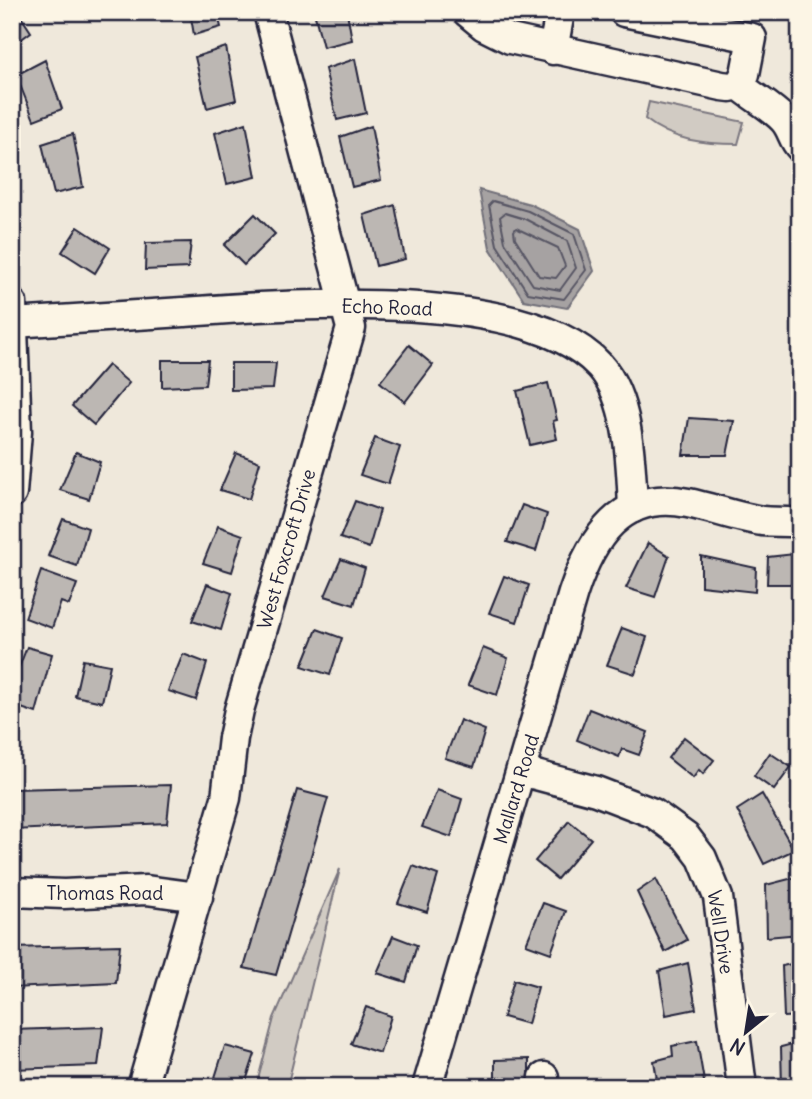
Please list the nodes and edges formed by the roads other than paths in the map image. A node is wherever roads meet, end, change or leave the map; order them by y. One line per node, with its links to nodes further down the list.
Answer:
1 (268, 12): 9 (street, West Foxcroft Drive)
2 (467, 12): 5 (street)
3 (560, 12): 5 (street)
4 (624, 12): 6 (street)
5 (553, 50): 6 (street)
6 (738, 85): 7 (street)
7 (797, 134)
8 (12, 303): 10 (street)
9 (345, 305): 10 (street, Echo Road); 12 (street, Echo Road); 16 (street, West Foxcroft Drive)
10 (13, 323): 11 (street)
11 (12, 493)
12 (633, 508): 13 (street); 14 (street, Mallard Road)
13 (800, 523)
14 (521, 771): 18 (street, Mallard Road); 19 (street, Well Drive)
15 (12, 892): 16 (street, Thomas Road)
16 (198, 897): 17 (street, West Foxcroft Drive)
17 (142, 1087)
18 (426, 1087)
19 (743, 1087)

